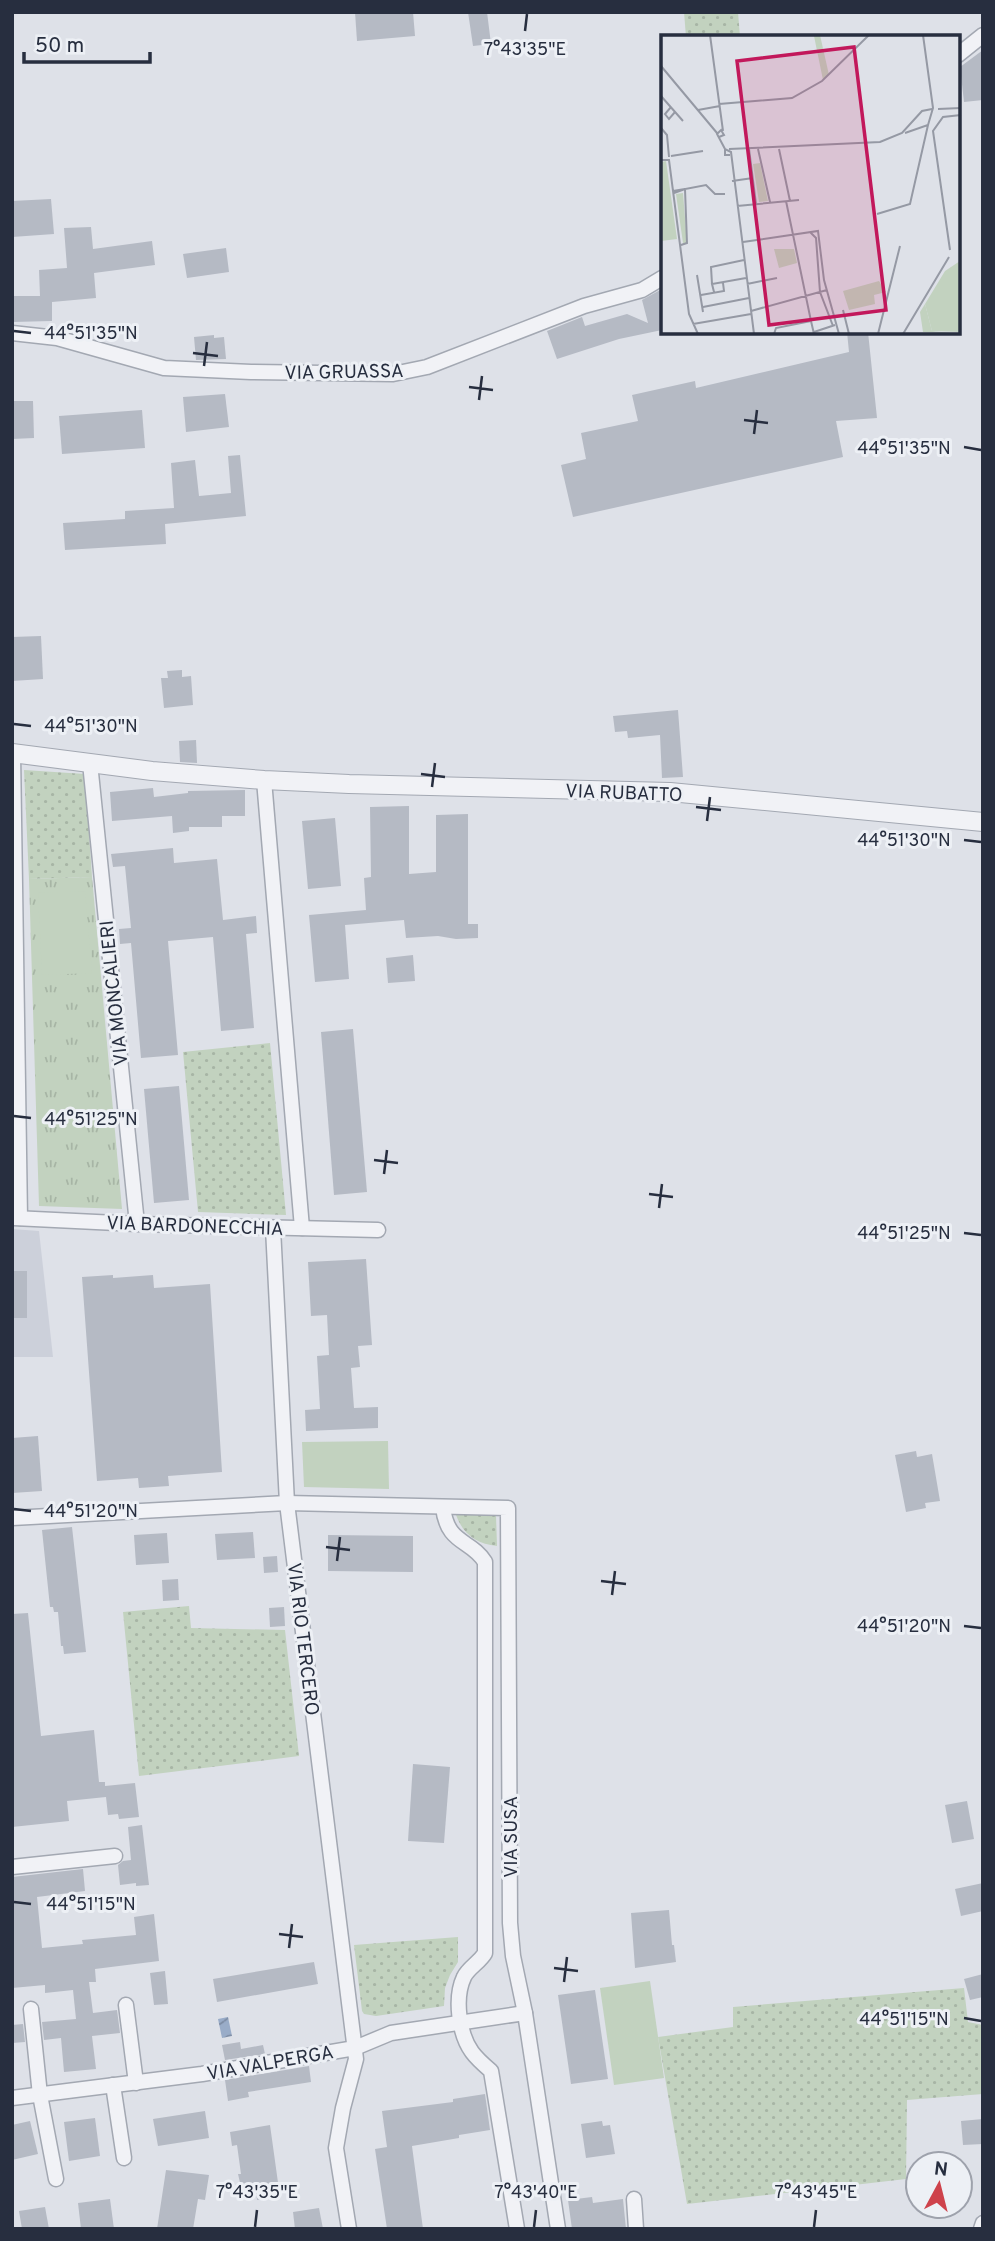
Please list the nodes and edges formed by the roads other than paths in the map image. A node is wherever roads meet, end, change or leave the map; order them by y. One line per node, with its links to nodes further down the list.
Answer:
1 (983, 35): 2 (street)
2 (960, 53)
3 (661, 279): 4 (street, VIA GRUASSA)
4 (12, 333)
5 (13, 753): 6 (street, VIA RUBATTO); 9 (street)
6 (90, 763): 7 (street, VIA RUBATTO); 11 (street, VIA MONCALIERI)
7 (264, 780): 8 (street, VIA RUBATTO); 13 (street)
8 (983, 822)
9 (15, 995): 10 (street)
10 (16, 1218): 11 (street, VIA BARDONECCHIA)
11 (137, 1224): 12 (street, VIA BARDONECCHIA)
12 (273, 1228): 13 (street, VIA BARDONECCHIA); 15 (street, VIA RIO TERCERO)
13 (302, 1228): 14 (street, VIA BARDONECCHIA)
14 (378, 1230)
15 (287, 1503): 16 (street, VIA SUSA); 17 (street, VIA SUSA); 24 (street, VIA RIO TERCERO)
16 (443, 1507): 22 (street, VIA SUSA); 23 (street, VIA SUSA)
17 (12, 1518)
18 (115, 1856): 19 (street)
19 (12, 1867)
20 (126, 2005): 25 (street)
21 (31, 2009): 27 (street)
22 (525, 2013): 23 (street, VIA VALPERGA); 35 (street, VIA SUSA)
23 (461, 2022): 24 (street, VIA VALPERGA); 34 (street, VIA SUSA)
24 (355, 2048): 25 (street, VIA VALPERGA); 33 (street, VIA RIO TERCERO)
25 (136, 2083): 26 (street, VIA VALPERGA)
26 (113, 2085): 27 (street, VIA VALPERGA); 29 (street)
27 (40, 2095): 28 (street, VIA VALPERGA); 30 (street)
28 (12, 2098)
29 (124, 2158)
30 (56, 2179)
31 (634, 2199): 36 (street)
32 (983, 2223): 37 (street)
33 (349, 2229)
34 (517, 2229)
35 (558, 2229)
36 (636, 2229)
37 (981, 2229)

